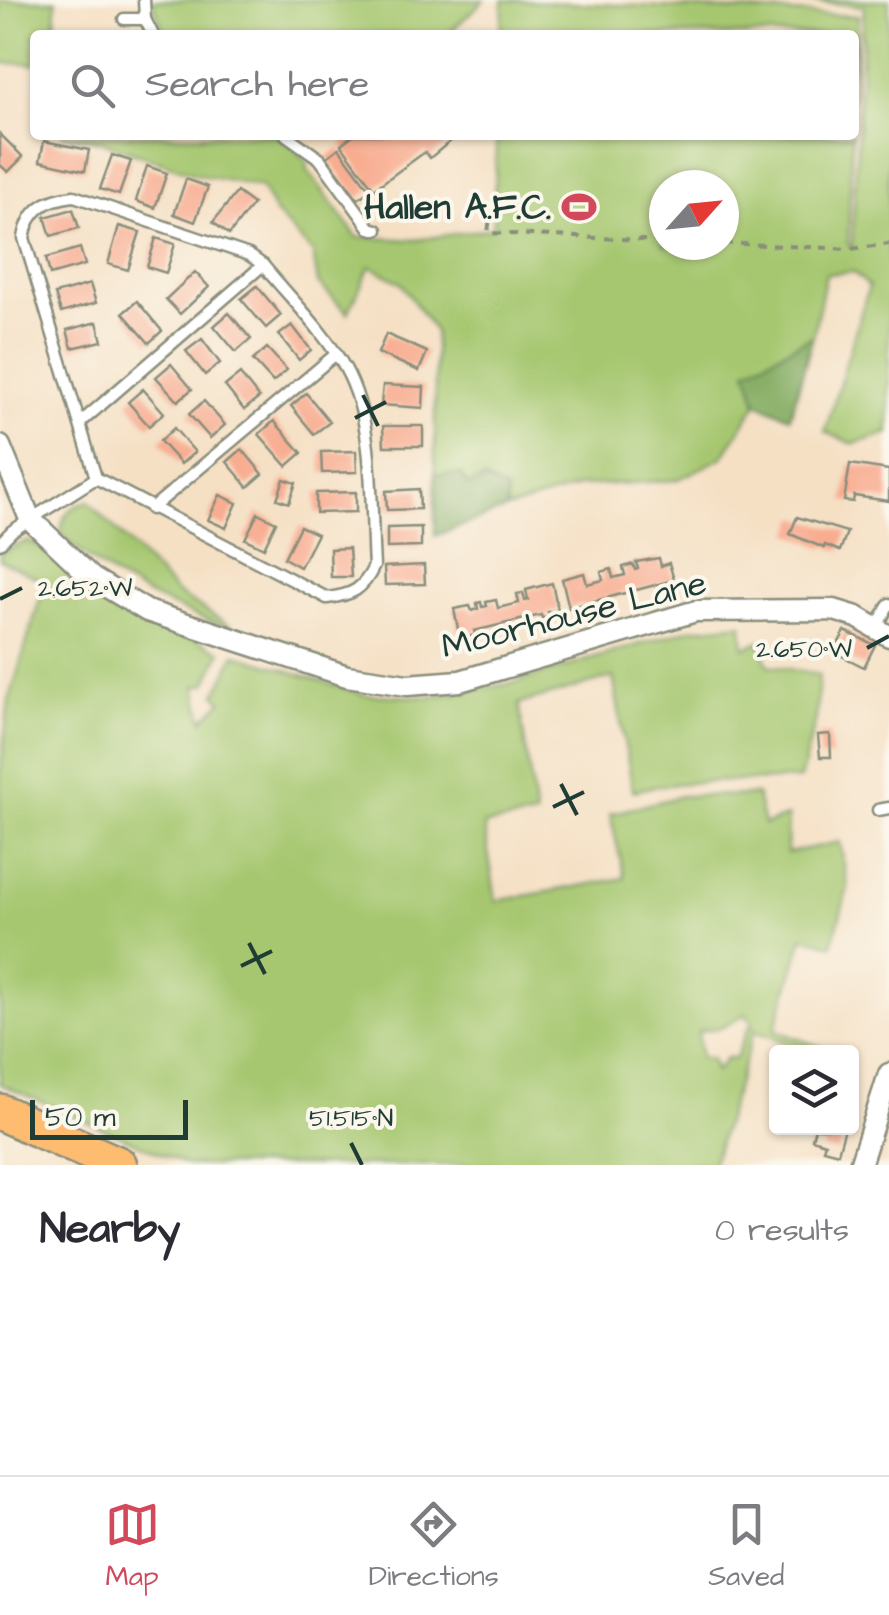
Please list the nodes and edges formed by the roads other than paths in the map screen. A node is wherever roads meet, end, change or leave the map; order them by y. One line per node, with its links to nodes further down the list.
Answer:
1 (144, 0): 3 (lane)
2 (124, 19): 3 (lane)
3 (145, 19): 4 (lane)
4 (150, 30)
5 (293, 140): 6 (lane)
6 (377, 230)
7 (262, 266): 8 (lane); 9 (lane); 9 (lane)
8 (336, 354): 12 (lane); 12 (lane)
9 (80, 423): 11 (lane)
10 (0, 446): 13 (street, Moorhouse Lane)
11 (96, 478): 12 (lane); 13 (lane)
12 (151, 509)
13 (14, 526): 14 (lane); 16 (street, Moorhouse Lane)
14 (0, 543)
15 (889, 604): 16 (lane)
16 (883, 632)
17 (889, 1074): 20 (street)
18 (0, 1112): 19 (highway)
19 (119, 1165)
20 (860, 1165)

